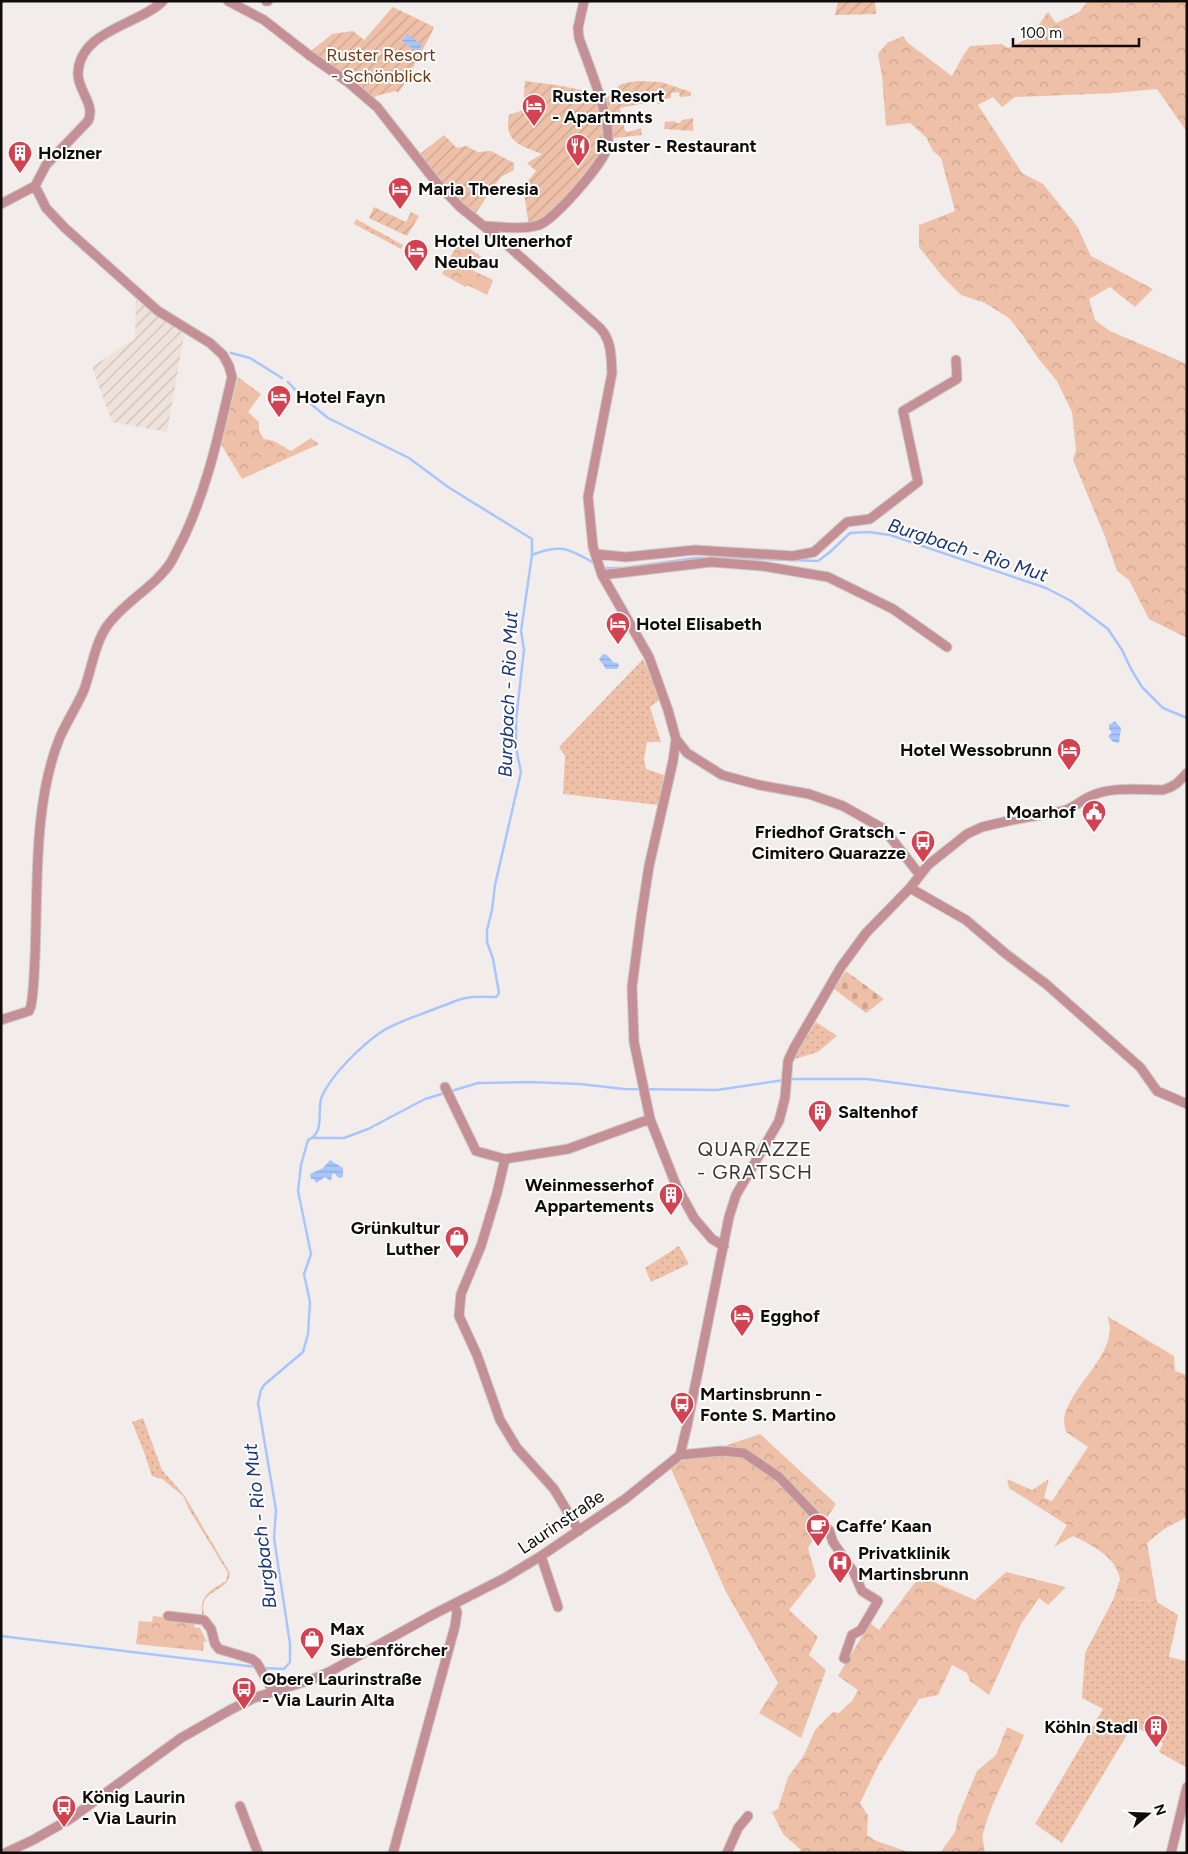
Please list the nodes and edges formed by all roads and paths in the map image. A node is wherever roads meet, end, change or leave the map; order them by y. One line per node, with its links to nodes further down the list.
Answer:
1 (163, 1): 4 (street)
2 (228, 1): 6 (street)
3 (584, 1): 6 (street)
4 (35, 186): 5 (street); 15 (street)
5 (1, 204)
6 (485, 226): 8 (street)
7 (956, 360): 8 (street)
8 (595, 554): 9 (street)
9 (602, 574): 10 (street); 11 (street)
10 (947, 647)
11 (676, 739): 13 (street); 18 (street)
12 (1187, 773): 13 (street)
13 (919, 874): 14 (street)
14 (910, 888): 17 (street); 20 (street)
15 (1, 1020)
16 (447, 1091): 19 (street)
17 (1187, 1104)
18 (650, 1119): 19 (street); 20 (street)
19 (505, 1159): 22 (street)
20 (724, 1246): 21 (street)
21 (680, 1455): 22 (street, Laurinstraße); 27 (street)
22 (579, 1531): 23 (street, Laurinstraße)
23 (541, 1556): 24 (street, Laurinstraße); 25 (street)
24 (454, 1605): 28 (street, Laurinstraße); 34 (street)
25 (558, 1607)
26 (168, 1616): 28 (street)
27 (846, 1659)
28 (273, 1691): 32 (street, Laurinstraße)
29 (1187, 1787): 36 (street)
30 (240, 1806): 33 (street)
31 (748, 1816): 35 (street)
32 (5, 1853)
33 (258, 1853)
34 (393, 1853)
35 (727, 1853)
36 (1171, 1853)

